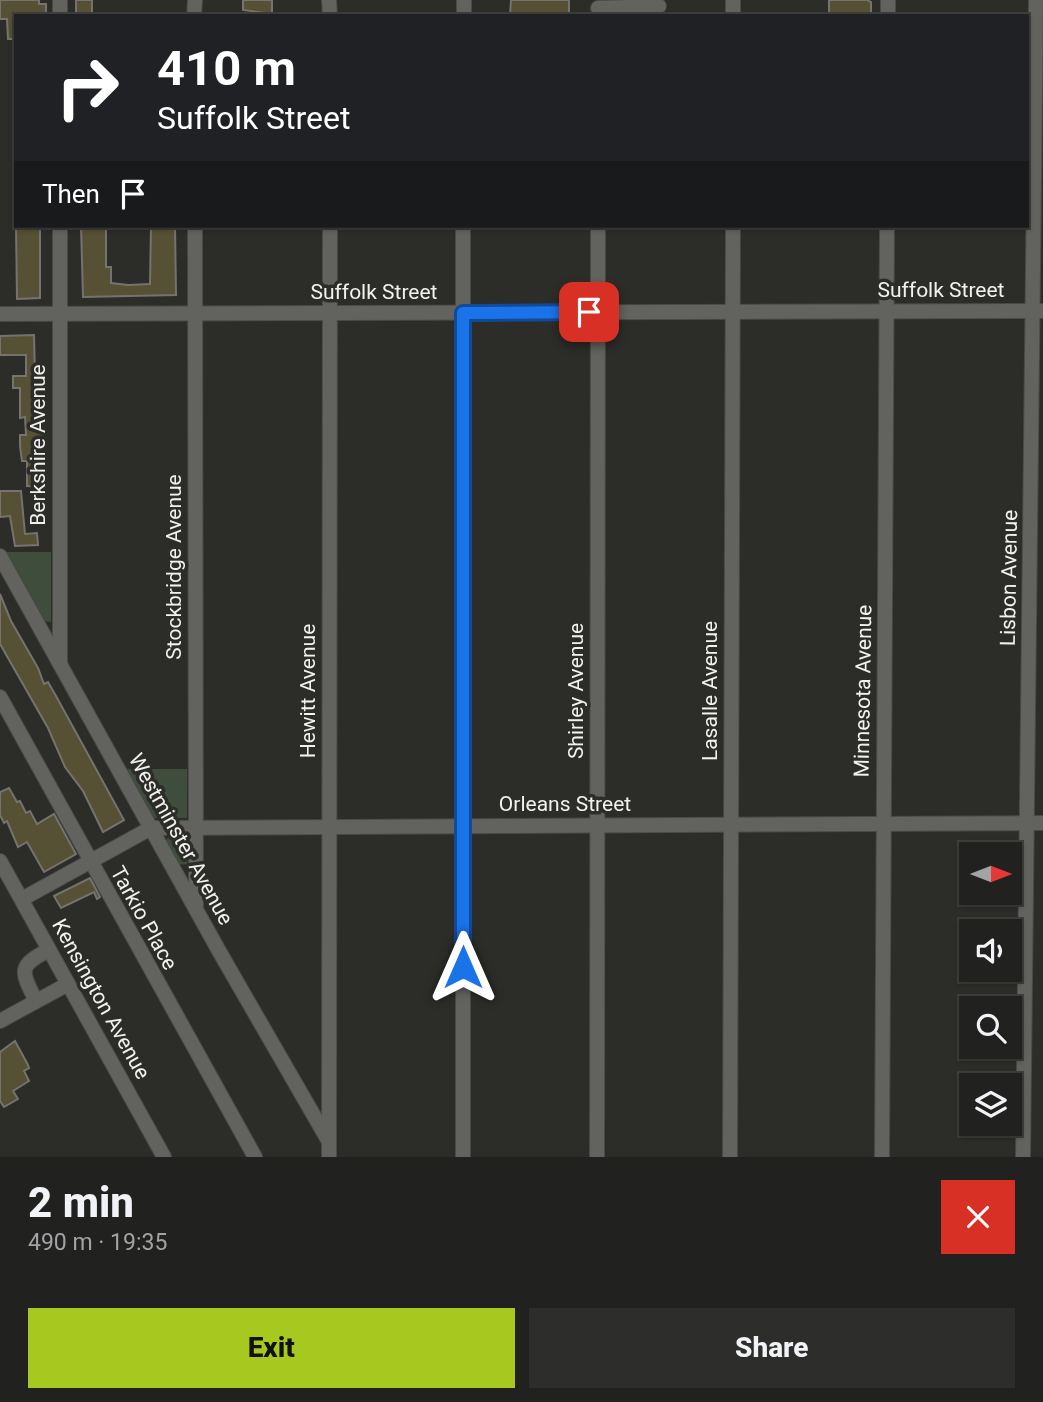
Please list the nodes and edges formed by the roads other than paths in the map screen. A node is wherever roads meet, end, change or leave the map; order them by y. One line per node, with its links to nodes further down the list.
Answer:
1 (659, 6): 3 (street)
2 (1038, 7): 11 (street, Lisbon Avenue)
3 (598, 8)
4 (60, 228): 15 (street, Berkshire Avenue)
5 (195, 228): 16 (street, Stockbridge Avenue)
6 (330, 228): 17 (street, Hewitt Avenue)
7 (463, 228): 18 (street)
8 (598, 228): 12 (street, Shirley Avenue)
9 (733, 228): 13 (street, Lasalle Avenue)
10 (887, 228): 14 (street, Minnesota Avenue)
11 (1038, 311): 14 (street, Suffolk Street); 23 (street, Lisbon Avenue)
12 (598, 312): 13 (street, Suffolk Street); 18 (street, Suffolk Street); 29 (street, Shirley Avenue)
13 (732, 312): 14 (street, Suffolk Street); 30 (street, Lasalle Avenue)
14 (887, 312): 25 (street, Minnesota Avenue)
15 (60, 313): 16 (street, Suffolk Street); 19 (street, Suffolk Street); 21 (street, Berkshire Avenue)
16 (195, 313): 17 (street, Suffolk Street); 26 (street, Stockbridge Avenue)
17 (331, 313): 18 (street, Suffolk Street); 27 (street, Hewitt Avenue)
18 (463, 313): 28 (street)
19 (0, 314)
20 (0, 556): 21 (street, Westminster Avenue)
21 (60, 664): 31 (street, Westminster Avenue)
22 (0, 697): 33 (street, Tarkio Place)
23 (1027, 823): 24 (street, Orleans Street); 25 (street, Orleans Street); 48 (street, Lisbon Avenue)
24 (1043, 823)
25 (883, 824): 30 (street, Orleans Street); 47 (street, Minnesota Avenue)
26 (196, 825): 27 (street, Orleans Street); 31 (street, Orleans Street); 35 (street, Stockbridge Avenue)
27 (329, 825): 28 (street, Orleans Street); 40 (street, Hewitt Avenue)
28 (464, 825): 29 (street, Orleans Street); 44 (street)
29 (597, 825): 30 (street, Orleans Street); 45 (street, Shirley Avenue)
30 (730, 825): 46 (street, Lasalle Avenue)
31 (151, 828): 33 (street, Orleans Street); 35 (street, Westminster Avenue)
32 (0, 861): 34 (street, Kensington Avenue)
33 (89, 862): 34 (street, Orleans Street); 42 (street, Tarkio Place)
34 (22, 900): 36 (street, Kensington Avenue)
35 (196, 909): 40 (street, Westminster Avenue)
36 (49, 950): 37 (street, Kensington Avenue); 38 (street)
37 (68, 984): 38 (street); 41 (street, Kensington Avenue)
38 (36, 1001): 39 (street)
39 (0, 1021)
40 (328, 1141): 43 (street, Hewitt Avenue)
41 (164, 1157)
42 (255, 1157)
43 (328, 1157)
44 (463, 1157)
45 (597, 1157)
46 (730, 1157)
47 (881, 1157)
48 (1023, 1157)

